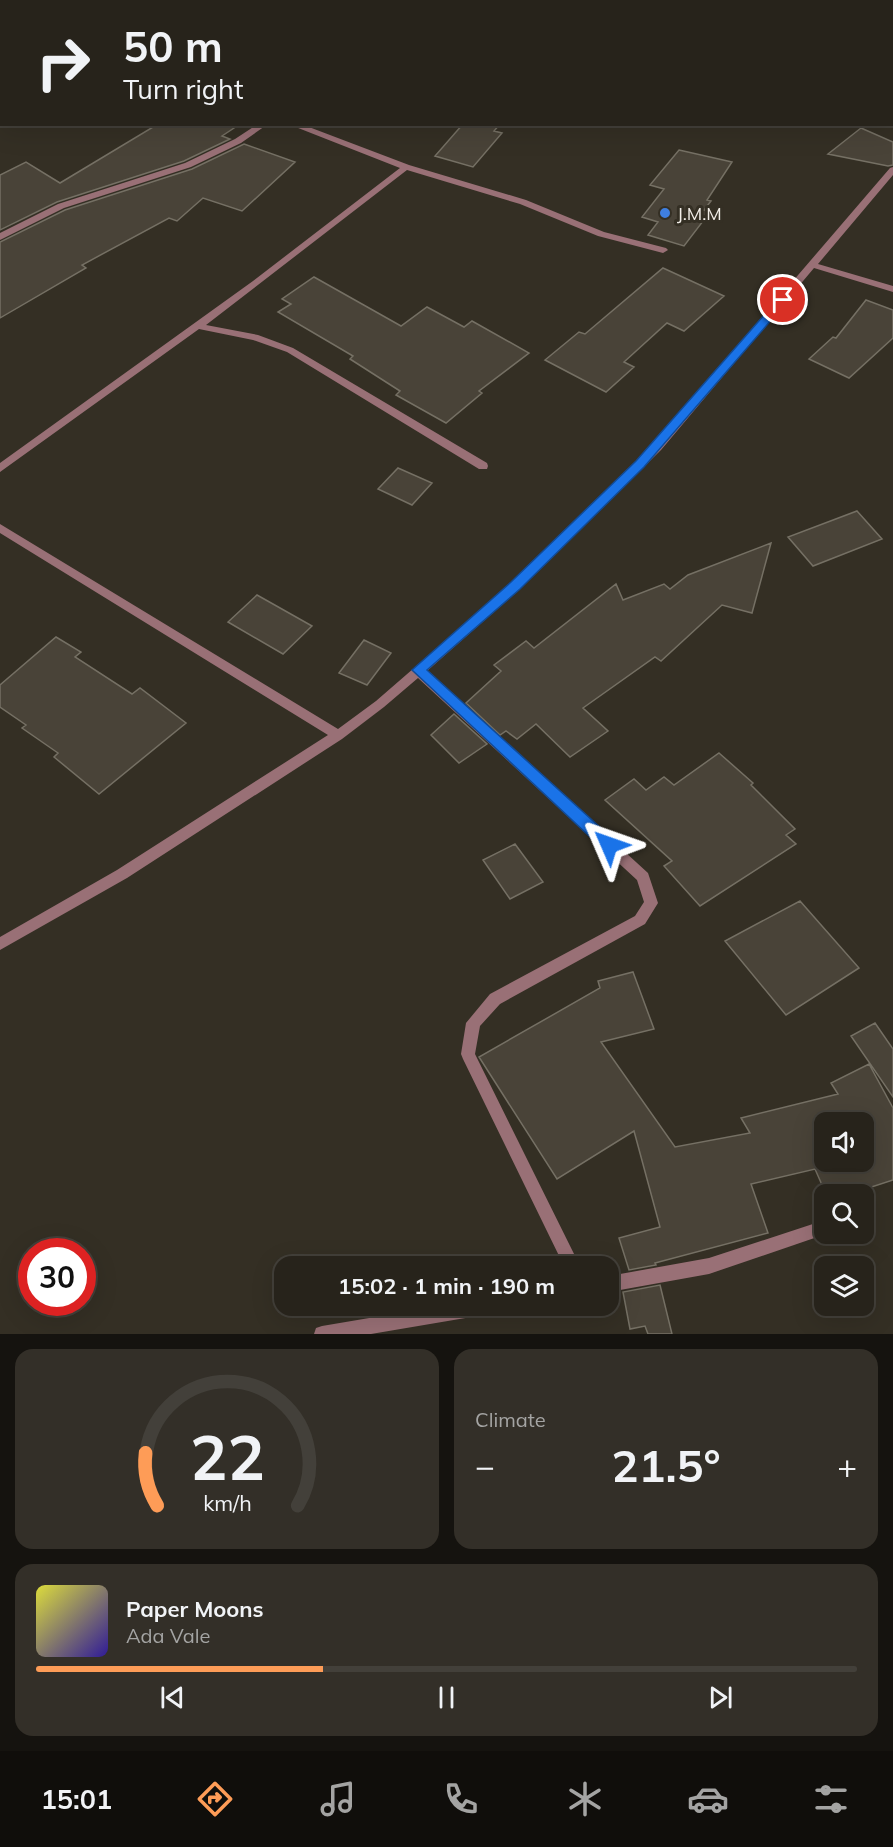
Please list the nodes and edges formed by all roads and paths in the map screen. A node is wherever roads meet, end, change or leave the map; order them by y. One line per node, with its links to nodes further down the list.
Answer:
1 (261, 126): 5 (street)
2 (297, 126): 3 (street)
3 (406, 167): 6 (street); 9 (street)
4 (893, 170): 7 (street)
5 (0, 237)
6 (663, 250)
7 (813, 265): 8 (street); 13 (street)
8 (893, 290)
9 (197, 326): 10 (street); 11 (street)
10 (483, 466)
11 (0, 468)
12 (0, 528): 14 (street)
13 (418, 670): 14 (street); 17 (street)
14 (338, 735): 15 (street)
15 (0, 944)
16 (814, 1230): 18 (street)
17 (567, 1256)
18 (619, 1282)
19 (429, 1316): 20 (street)
20 (322, 1334)

